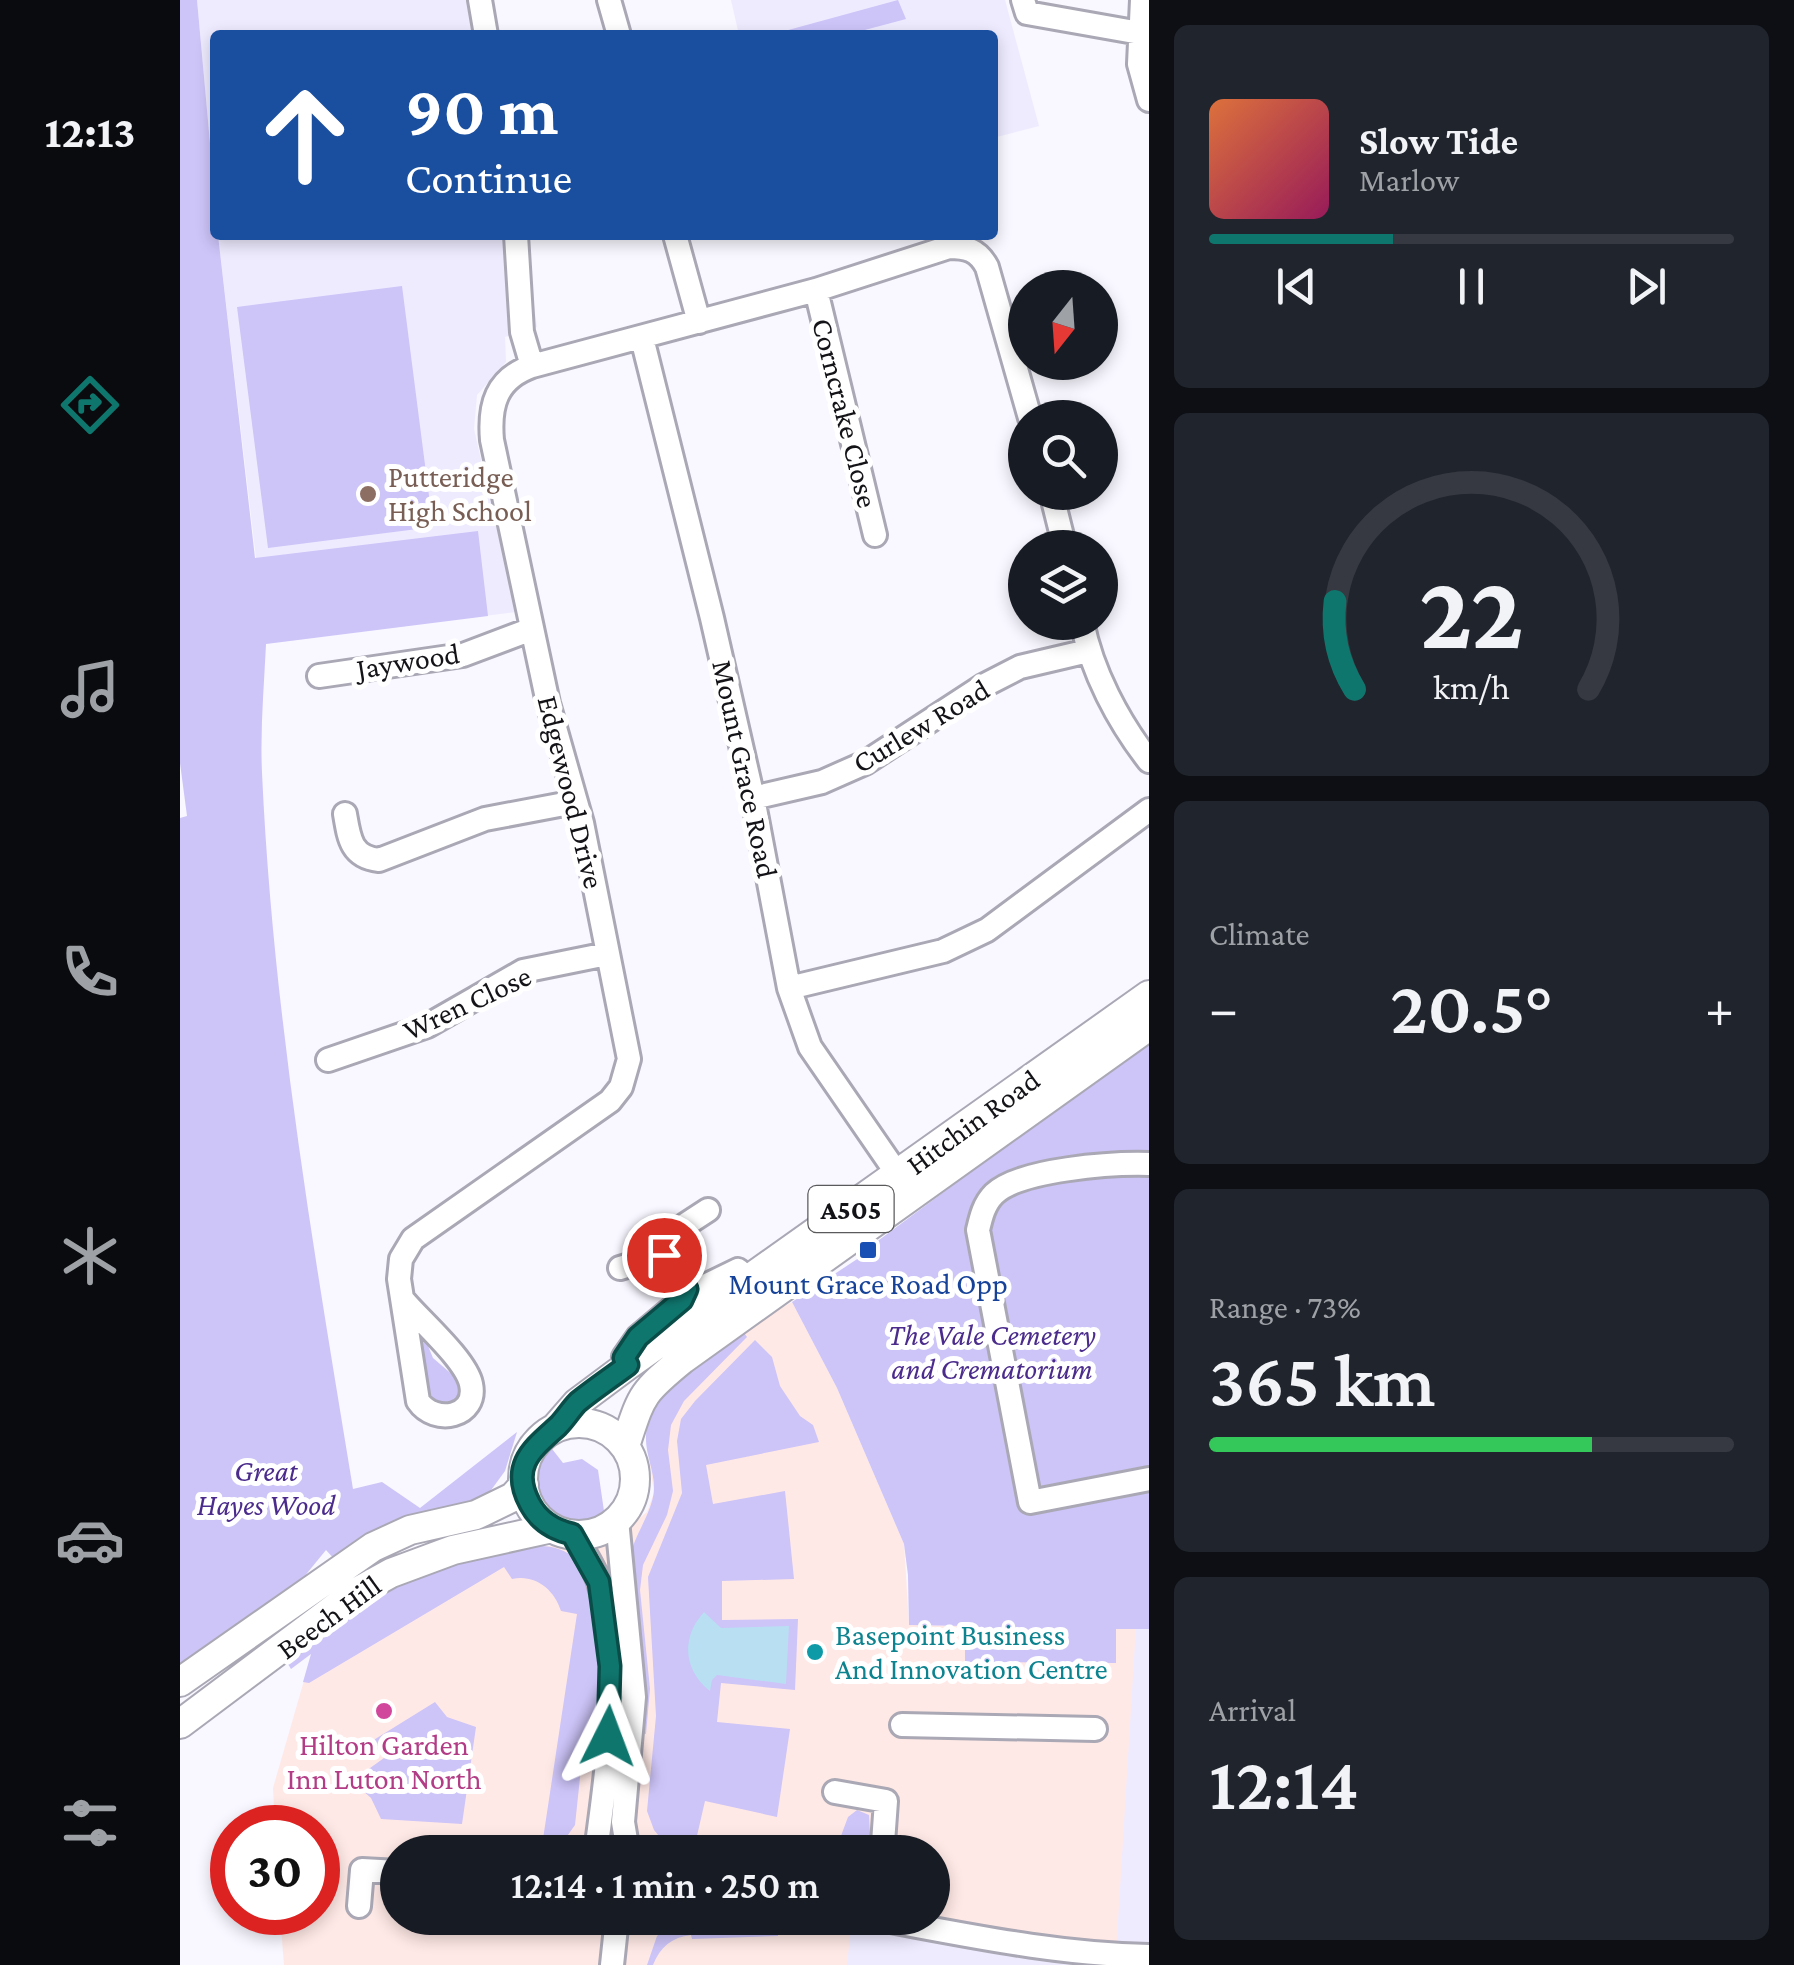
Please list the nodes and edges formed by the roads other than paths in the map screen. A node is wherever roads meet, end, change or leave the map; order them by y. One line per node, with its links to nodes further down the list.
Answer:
1 (480, 0): 5 (street)
2 (609, 0): 6 (street)
3 (1023, 0): 7 (street)
4 (1142, 0): 7 (street)
5 (485, 30)
6 (618, 30)
7 (1140, 34): 8 (street)
8 (1149, 100)
9 (516, 240): 14 (street)
10 (676, 240): 12 (street)
11 (816, 290): 12 (street, Edgewood Drive); 15 (street, Edgewood Drive); 16 (street, Corncrake Close)
12 (699, 322): 13 (street, Edgewood Drive)
13 (642, 338): 14 (street, Edgewood Drive); 22 (street, Mount Grace Road)
14 (532, 366): 17 (street, Edgewood Drive)
15 (1025, 400)
16 (875, 535)
17 (532, 629): 20 (street, Jaywood); 23 (street, Edgewood Drive)
18 (1086, 640): 19 (street)
19 (1088, 652): 21 (street); 22 (street, Curlew Road)
20 (332, 668)
21 (1149, 761)
22 (753, 798): 27 (street, Mount Grace Road)
23 (575, 802): 25 (street); 26 (street, Edgewood Drive)
24 (1149, 810): 27 (street)
25 (345, 814)
26 (607, 954): 30 (street, Wren Close); 38 (street, Edgewood Drive)
27 (789, 988): 32 (street, Mount Grace Road)
28 (1149, 995): 32 (main road, Hitchin Road / A505)
29 (1149, 1026): 32 (main road, Hitchin Road / A505)
30 (328, 1060)
31 (1149, 1164): 42 (street)
32 (906, 1186): 36 (main road, Hitchin Road / A505); 41 (main road, Hitchin Road / A505)
33 (708, 1210): 34 (street)
34 (664, 1255): 35 (street); 37 (street)
35 (620, 1268)
36 (749, 1280): 37 (street); 39 (main road, Hitchin Road / A505)
37 (688, 1290): 39 (street)
38 (405, 1302): 38 (street, Edgewood Drive)
39 (628, 1365): 40 (main road, Hitchin Road / A505)
40 (556, 1427): 41 (main road); 43 (main road, A505)
41 (625, 1446): 44 (main road, A505)
42 (1149, 1479)
43 (524, 1486): 45 (main road); 46 (main road, Beech Hill)
44 (617, 1520): 45 (main road); 52 (street)
45 (562, 1531): 47 (main road, Beech Hill); 51 (street)
46 (180, 1682)
47 (180, 1724)
48 (902, 1724): 49 (street)
49 (1095, 1729)
50 (835, 1792): 53 (street)
51 (598, 1835)
52 (625, 1835)
53 (884, 1835)
54 (380, 1871): 55 (street)
55 (359, 1906)
56 (615, 1935): 60 (street)
57 (943, 1935): 58 (street)
58 (1014, 1955): 59 (street)
59 (1149, 1956)
60 (612, 1965)

